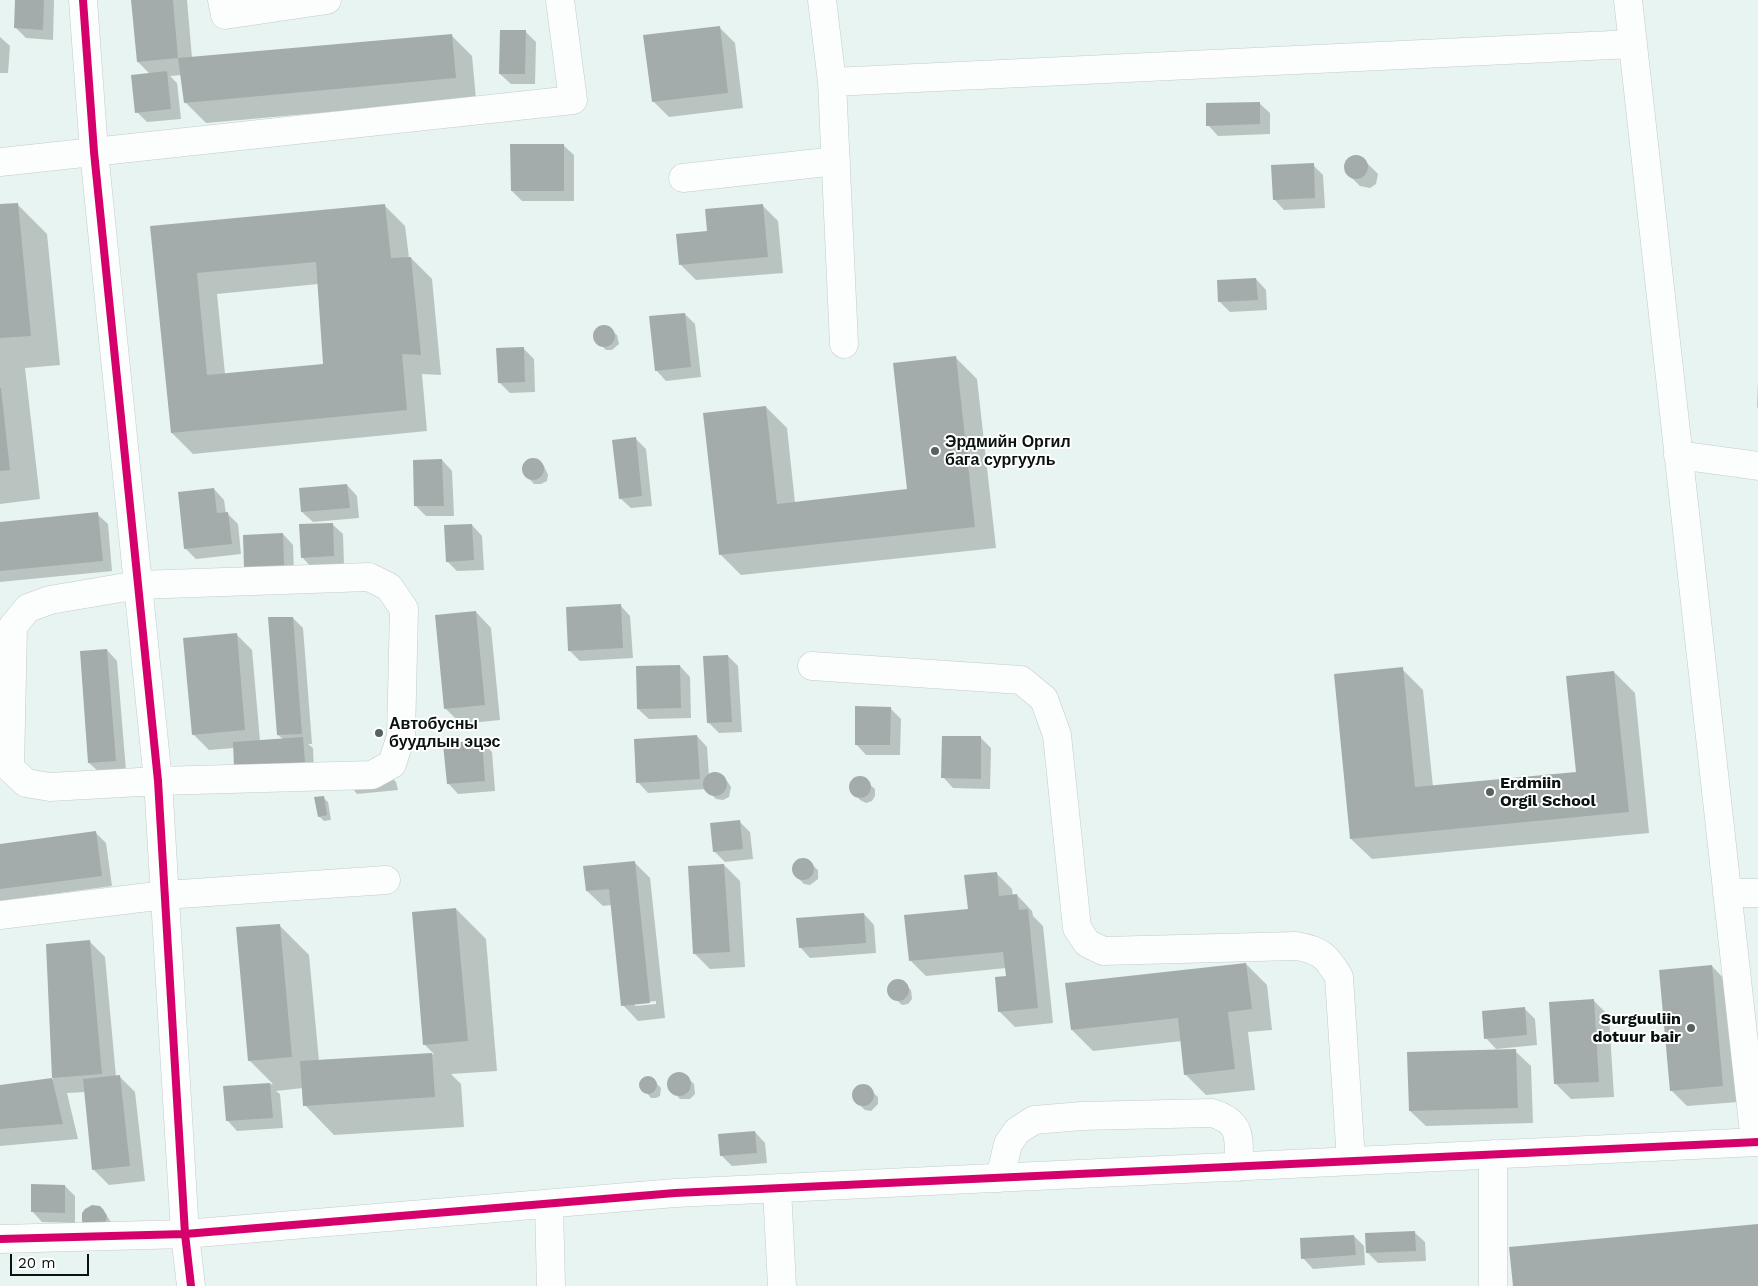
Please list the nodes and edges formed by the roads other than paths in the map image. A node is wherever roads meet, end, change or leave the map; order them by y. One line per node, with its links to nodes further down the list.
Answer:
1 (84, 0): 9 (street)
2 (222, 0): 3 (street)
3 (327, 0)
4 (560, 0): 9 (street)
5 (822, 0): 8 (street)
6 (1628, 0): 7 (street)
7 (1632, 44): 8 (street); 14 (street)
8 (832, 82): 11 (street)
9 (94, 152): 10 (street); 16 (street)
10 (0, 162)
11 (836, 162): 12 (street); 13 (street)
12 (683, 178)
13 (844, 344)
14 (1678, 456): 15 (street); 20 (street)
15 (1758, 466)
16 (138, 585): 18 (street); 18 (street); 18 (street)
17 (812, 666): 26 (street)
18 (158, 781): 22 (street)
19 (386, 880): 22 (street)
20 (1727, 893): 21 (street); 24 (street)
21 (1758, 893)
22 (165, 895): 23 (street); 31 (street)
23 (0, 914)
24 (1756, 1142): 25 (street)
25 (1492, 1154): 26 (street); 36 (street)
26 (1350, 1161): 27 (street)
27 (1239, 1167): 28 (street); 28 (street)
28 (1000, 1178): 29 (street)
29 (777, 1189): 30 (street); 35 (street)
30 (549, 1204): 31 (street); 34 (street)
31 (185, 1234): 32 (street); 33 (street)
32 (0, 1239)
33 (191, 1286)
34 (551, 1286)
35 (782, 1286)
36 (1493, 1286)

